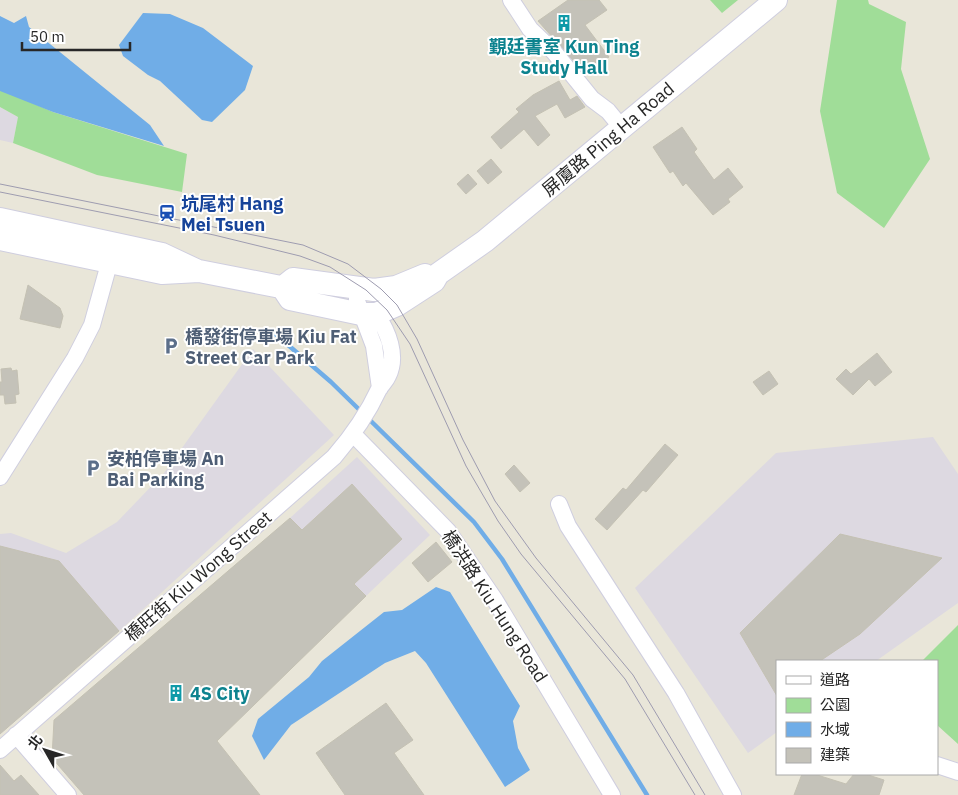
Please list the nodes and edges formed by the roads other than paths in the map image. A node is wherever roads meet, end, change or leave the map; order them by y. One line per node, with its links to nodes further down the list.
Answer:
1 (511, 0): 3 (street)
2 (776, 0): 3 (street, 屏廈路 Ping Ha Road)
3 (622, 128): 7 (street, 屏廈路 Ping Ha Road)
4 (0, 219): 6 (street, 屏廈路 Ping Ha Road)
5 (0, 239): 6 (street, 屏廈路 Ping Ha Road)
6 (112, 252): 8 (street, 屏廈路 Ping Ha Road); 10 (street)
7 (438, 274): 8 (street, 屏廈路 Ping Ha Road); 8 (street, 屏廈路 Ping Ha Road)
8 (363, 304): 9 (street, 橋旺街 Kiu Wong Street)
9 (355, 432): 12 (street, 橋旺街 Kiu Wong Street); 17 (street, 橋洪路 Kiu Hung Road)
10 (0, 477)
11 (559, 504): 18 (street)
12 (16, 735): 13 (street, 橋旺街 Kiu Wong Street); 16 (street)
13 (0, 750)
14 (938, 765): 15 (street)
15 (958, 772)
16 (68, 795)
17 (612, 795)
18 (733, 795)

